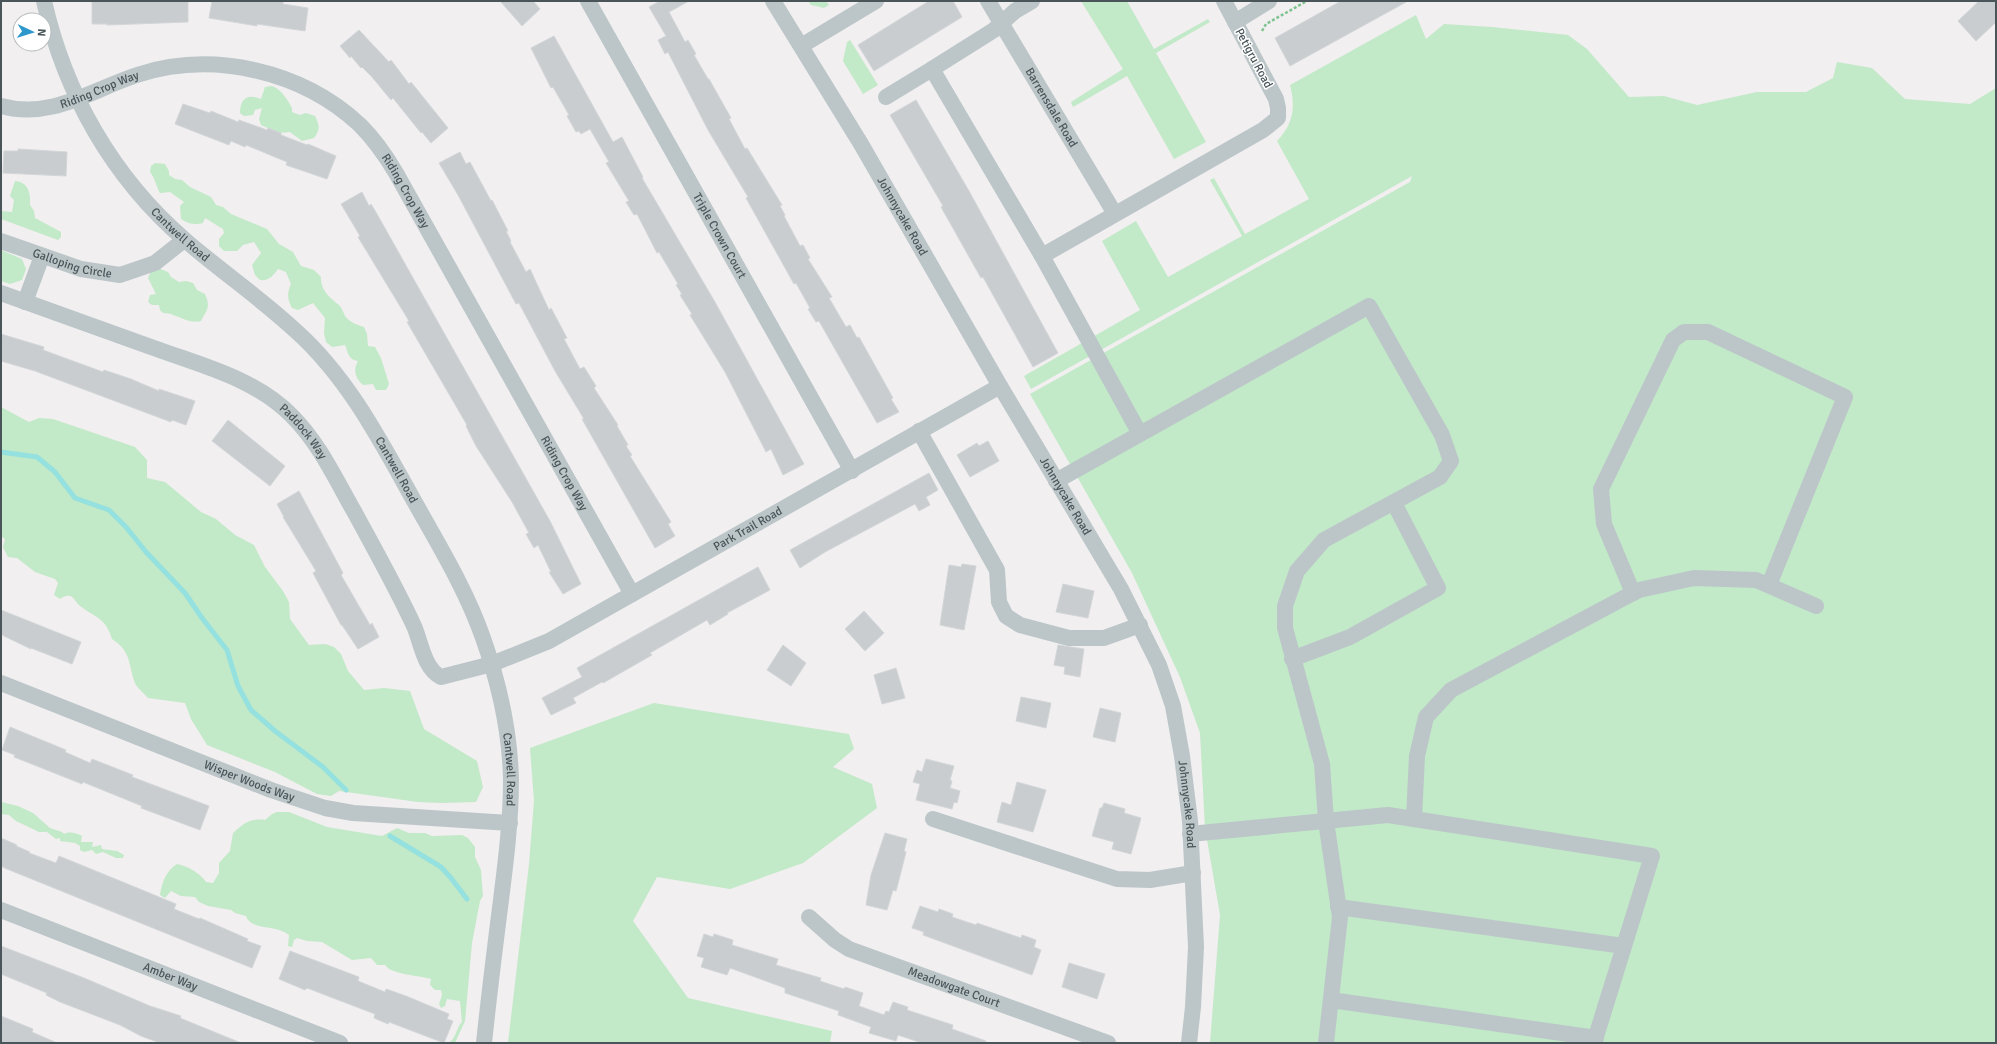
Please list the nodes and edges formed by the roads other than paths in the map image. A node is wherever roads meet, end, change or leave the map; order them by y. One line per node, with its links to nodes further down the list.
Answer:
1 (44, 1): 14 (street, Cantwell Road)
2 (588, 1): 26 (street, Triple Crown Court)
3 (773, 1): 11 (street, Johnnycake Road)
4 (876, 1): 11 (street)
5 (988, 1): 10 (street, Barrensdale Road)
6 (1032, 1): 10 (street)
7 (1224, 1): 9 (street, Petigru Road)
8 (1269, 1): 9 (street)
9 (1235, 22): 16 (street, Petigru Road)
10 (1001, 23): 12 (street); 16 (street, Barrensdale Road)
11 (801, 46): 23 (street, Johnnycake Road)
12 (932, 70): 13 (street); 20 (street)
13 (886, 97)
14 (77, 99): 15 (street, Riding Crop Way); 17 (street, Cantwell Road); 30 (street, Riding Crop Way)
15 (1, 106)
16 (1115, 214): 20 (street)
17 (184, 240): 19 (street, Galloping Circle); 35 (street, Cantwell Road)
18 (1, 241): 19 (street, Galloping Circle)
19 (42, 256): 22 (street)
20 (1042, 256): 25 (street)
21 (1, 293): 22 (street, Paddock Way)
22 (25, 302): 35 (street, Paddock Way)
23 (1000, 386): 24 (street, Park Trail Road); 27 (street, Johnnycake Road)
24 (919, 431): 26 (street, Park Trail Road); 33 (street)
25 (1140, 434): 27 (street); 28 (street)
26 (852, 471): 30 (street, Park Trail Road)
27 (1056, 481): 33 (street, Johnnycake Road)
28 (1394, 502): 34 (street); 34 (street)
29 (1769, 585): 31 (street); 31 (street); 32 (street)
30 (632, 594): 35 (street, Park Trail Road)
31 (1633, 594): 38 (street)
32 (1816, 606)
33 (1140, 625): 41 (street, Johnnycake Road)
34 (1292, 659): 39 (street)
35 (492, 664): 40 (street, Cantwell Road)
36 (1, 683): 40 (street, Wisper Woods Way)
37 (933, 819): 42 (street)
38 (1414, 819): 39 (street); 46 (street)
39 (1326, 821): 41 (street); 43 (street)
40 (510, 823): 50 (street, Cantwell Road)
41 (1190, 834): 42 (street, Johnnycake Road)
42 (1193, 873): 52 (street, Johnnycake Road)
43 (1338, 907): 46 (street); 47 (street)
44 (1, 910): 49 (street, Amber Way)
45 (809, 917): 51 (street, Meadowgate Court)
46 (1624, 946): 48 (street)
47 (1331, 1000): 48 (street); 53 (street)
48 (1595, 1041)
49 (340, 1043)
50 (484, 1043)
51 (1108, 1043)
52 (1189, 1043)
53 (1326, 1043)

